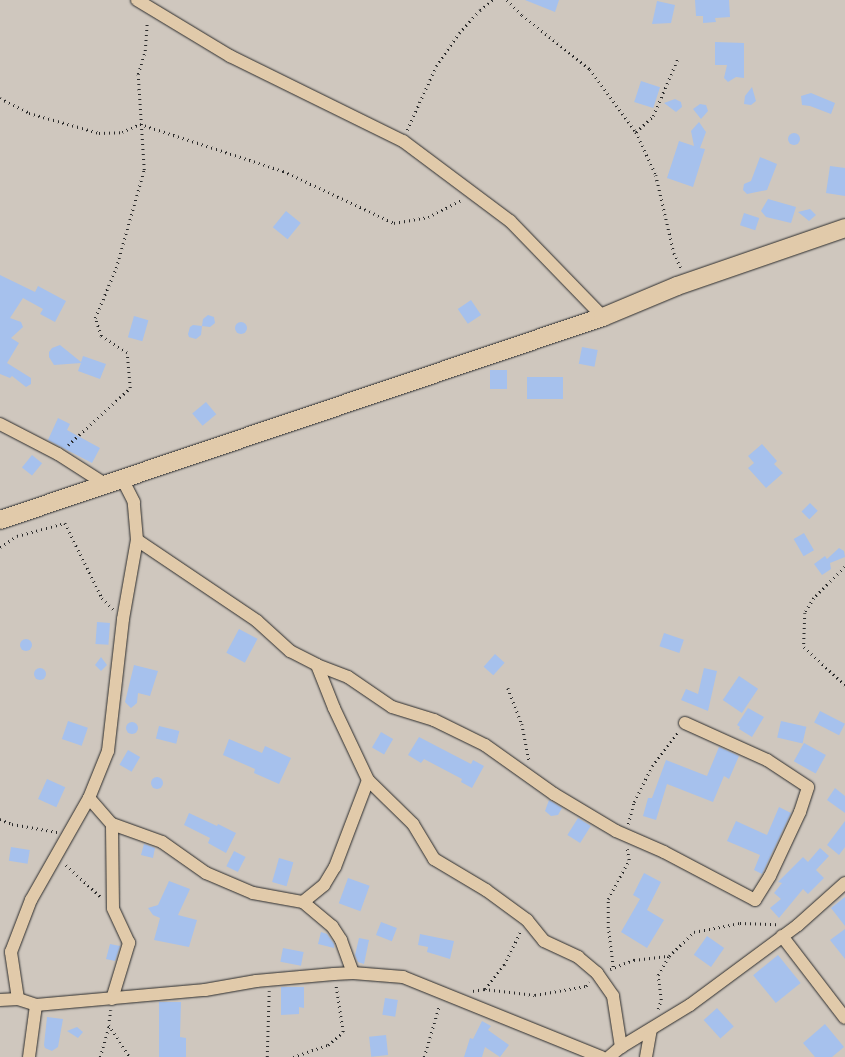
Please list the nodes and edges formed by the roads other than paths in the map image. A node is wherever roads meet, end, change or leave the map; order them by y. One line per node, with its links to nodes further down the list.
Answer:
1 (142, 4): 3 (street)
2 (845, 228): 3 (main road)
3 (603, 317): 5 (main road)
4 (0, 424): 6 (street)
5 (122, 478): 6 (main road); 8 (street)
6 (105, 484): 7 (main road)
7 (0, 520)
8 (137, 540): 9 (street); 12 (street)
9 (317, 665): 10 (street); 11 (street)
10 (685, 723)
11 (368, 780): 15 (street); 24 (street)
12 (89, 798): 13 (street); 19 (street)
13 (112, 824): 15 (street); 18 (street)
14 (845, 883): 16 (street)
15 (304, 902): 17 (street)
16 (782, 936): 22 (street); 23 (street)
17 (353, 973): 18 (street); 26 (street)
18 (112, 998): 21 (street)
19 (18, 999): 20 (street); 21 (street)
20 (0, 1000)
21 (36, 1005): 25 (street)
22 (845, 1018)
23 (651, 1029): 24 (street); 28 (street)
24 (621, 1047): 27 (street)
25 (28, 1057)
26 (601, 1057)
27 (609, 1057)
28 (646, 1057)

